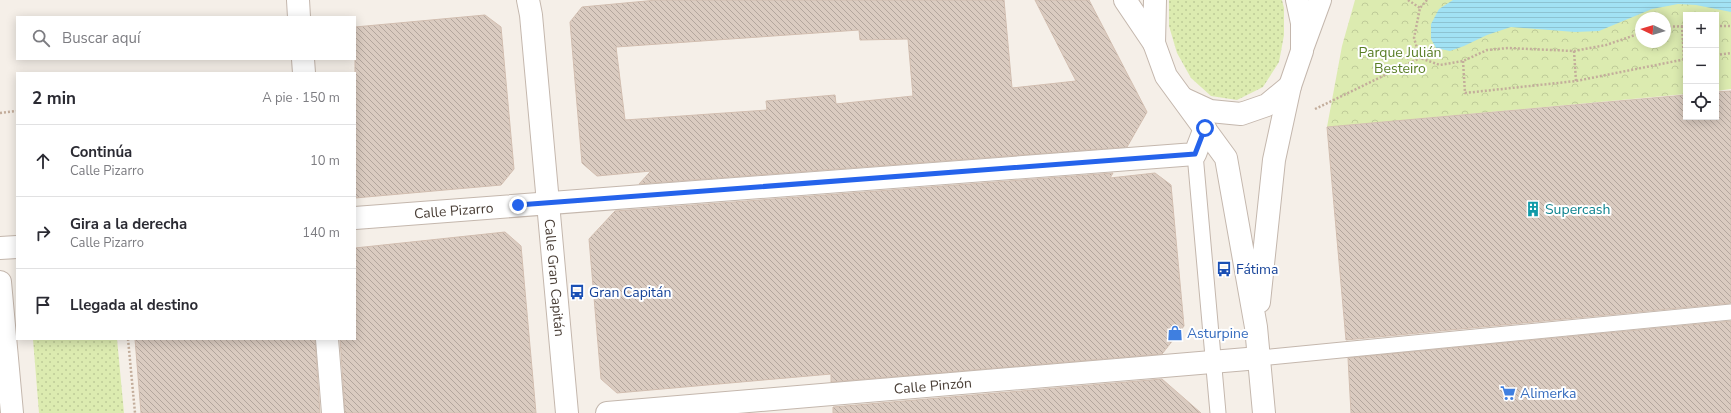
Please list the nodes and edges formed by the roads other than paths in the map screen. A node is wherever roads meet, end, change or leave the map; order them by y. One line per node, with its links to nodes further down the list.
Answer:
1 (298, 0): 7 (street)
2 (528, 0): 16 (street, Calle Gran Capitán)
3 (1125, 0): 8 (street)
4 (1155, 0): 8 (street)
5 (1297, 0): 9 (street)
6 (1320, 0): 9 (street)
7 (299, 16)
8 (1154, 43): 13 (street)
9 (1302, 50): 12 (street)
10 (303, 60): 11 (street)
11 (304, 72)
12 (1290, 86): 13 (street); 22 (street)
13 (1184, 99): 14 (street)
14 (1205, 128): 15 (street); 22 (street)
15 (1195, 154): 16 (street, Calle Pizarro); 25 (lane)
16 (548, 203): 17 (street, Calle Pizarro); 28 (street, Calle Gran Capitán)
17 (356, 218)
18 (16, 247): 19 (street)
19 (0, 248)
20 (0, 282): 26 (street)
21 (1731, 312): 24 (lane)
22 (1256, 327): 24 (street)
23 (326, 340): 27 (street)
24 (1259, 358): 25 (street, Calle Pinzón); 31 (street)
25 (1214, 362): 29 (street, Calle Pinzón); 30 (lane)
26 (12, 413)
27 (332, 413)
28 (567, 413)
29 (607, 413)
30 (1218, 413)
31 (1264, 413)

